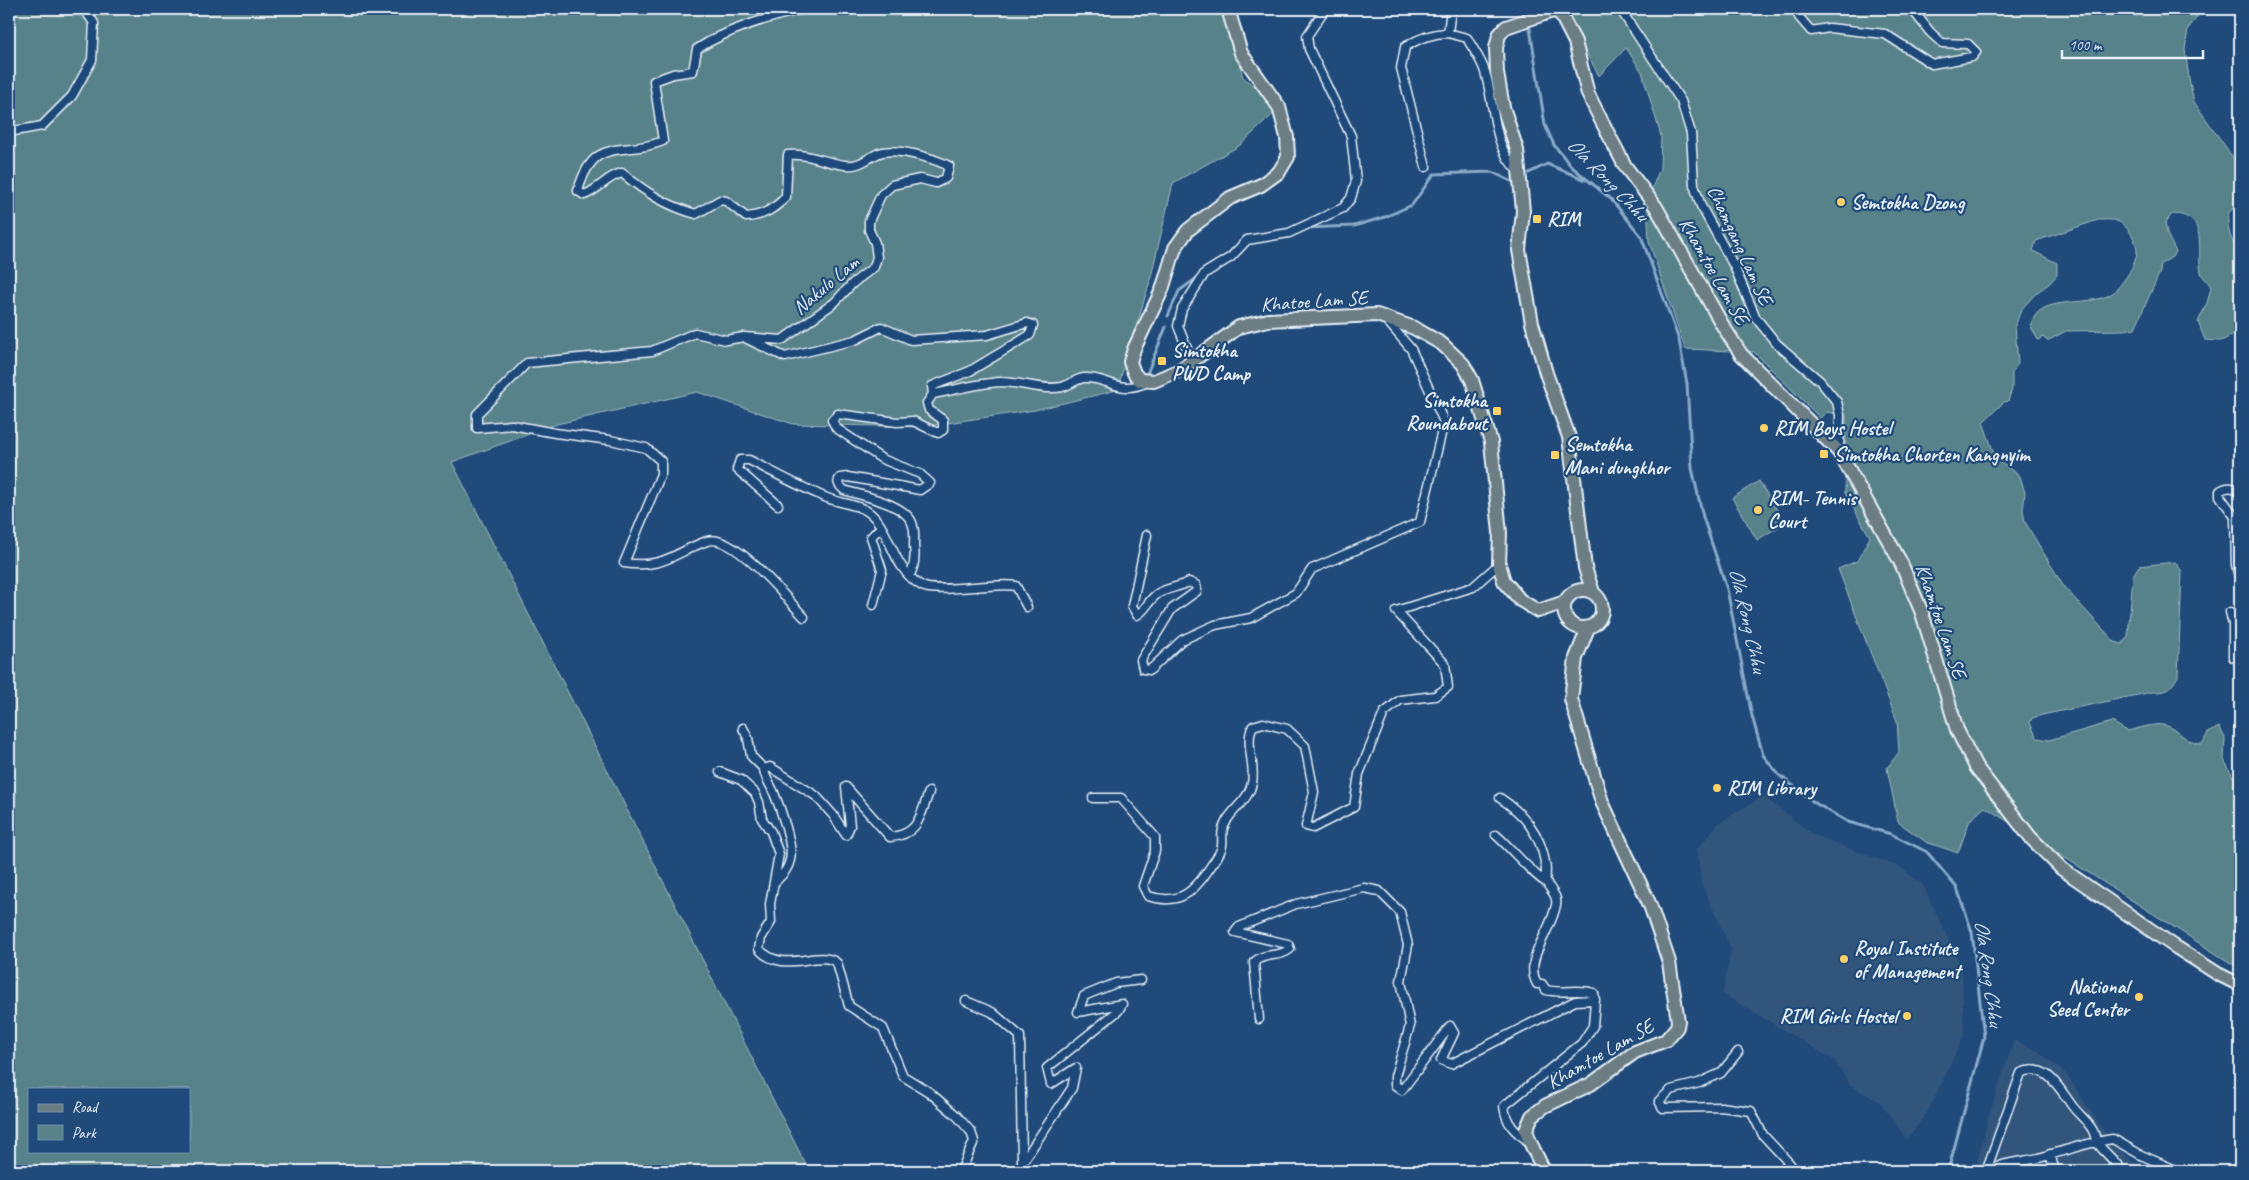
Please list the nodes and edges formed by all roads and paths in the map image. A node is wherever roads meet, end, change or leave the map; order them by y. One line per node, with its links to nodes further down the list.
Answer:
1 (84, 9): 10 (street)
2 (802, 9): 14 (street, Nakulo Lam)
3 (1228, 9): 16 (main road)
4 (1325, 9): 15 (street)
5 (1451, 9): 9 (street)
6 (1620, 9): 18 (street, Chamgang Lam SE)
7 (1797, 9): 8 (street)
8 (1912, 9)
9 (1448, 33): 11 (street); 12 (street)
10 (9, 132)
11 (1426, 167)
12 (1518, 171): 18 (main road, Khamtoe Lam SE); 24 (main road, Khamtoe Lam SE)
13 (1377, 315): 15 (main road, Khatoe Lam SE); 22 (street); 23 (main road, Khatoe Lam SE)
14 (744, 337): 17 (street); 34 (street)
15 (1192, 361): 16 (main road, Khatoe Lam SE)
16 (1147, 382): 17 (street)
17 (933, 394): 25 (street)
18 (1838, 452): 47 (main road, Khamtoe Lam SE)
19 (2240, 490): 26 (street)
20 (778, 505): 21 (street)
21 (883, 531): 25 (street); 30 (street)
22 (1147, 535)
23 (1499, 564): 32 (main road, Khatoe Lam SE); 41 (street)
24 (1585, 568): 27 (main road, Khamtoe Lam SE); 28 (main road, Khamtoe Lam SE)
25 (909, 575): 31 (street)
26 (2240, 580)
27 (1578, 590): 28 (main road); 29 (main road)
28 (1593, 592): 35 (main road)
29 (1565, 602): 32 (main road); 35 (main road)
30 (873, 606)
31 (1027, 607)
32 (1544, 610): 35 (main road, Khatoe Lam SE)
33 (2230, 612): 36 (street)
34 (804, 617)
35 (1577, 624): 52 (main road, Khamtoe Lam SE)
36 (2240, 655)
37 (743, 728): 38 (street)
38 (764, 768): 40 (street); 44 (street)
39 (720, 772): 44 (street)
40 (929, 792)
41 (1092, 798)
42 (1500, 798): 45 (street)
43 (1496, 836): 45 (street)
44 (775, 882): 56 (street)
45 (1546, 882): 48 (street)
46 (1141, 980): 55 (street)
47 (2240, 985)
48 (1595, 1000): 50 (street); 52 (street)
49 (966, 1001): 55 (street)
50 (1258, 1019)
51 (1738, 1052): 58 (street)
52 (1530, 1142): 57 (main road, Khamtoe Lam SE)
53 (2097, 1143): 54 (street); 59 (street); 61 (street); 62 (street)
54 (2050, 1154): 59 (street); 60 (street)
55 (1023, 1167)
56 (961, 1171)
57 (1544, 1171)
58 (1793, 1171)
59 (1987, 1171)
60 (2055, 1171)
61 (2122, 1171)
62 (2178, 1171)

